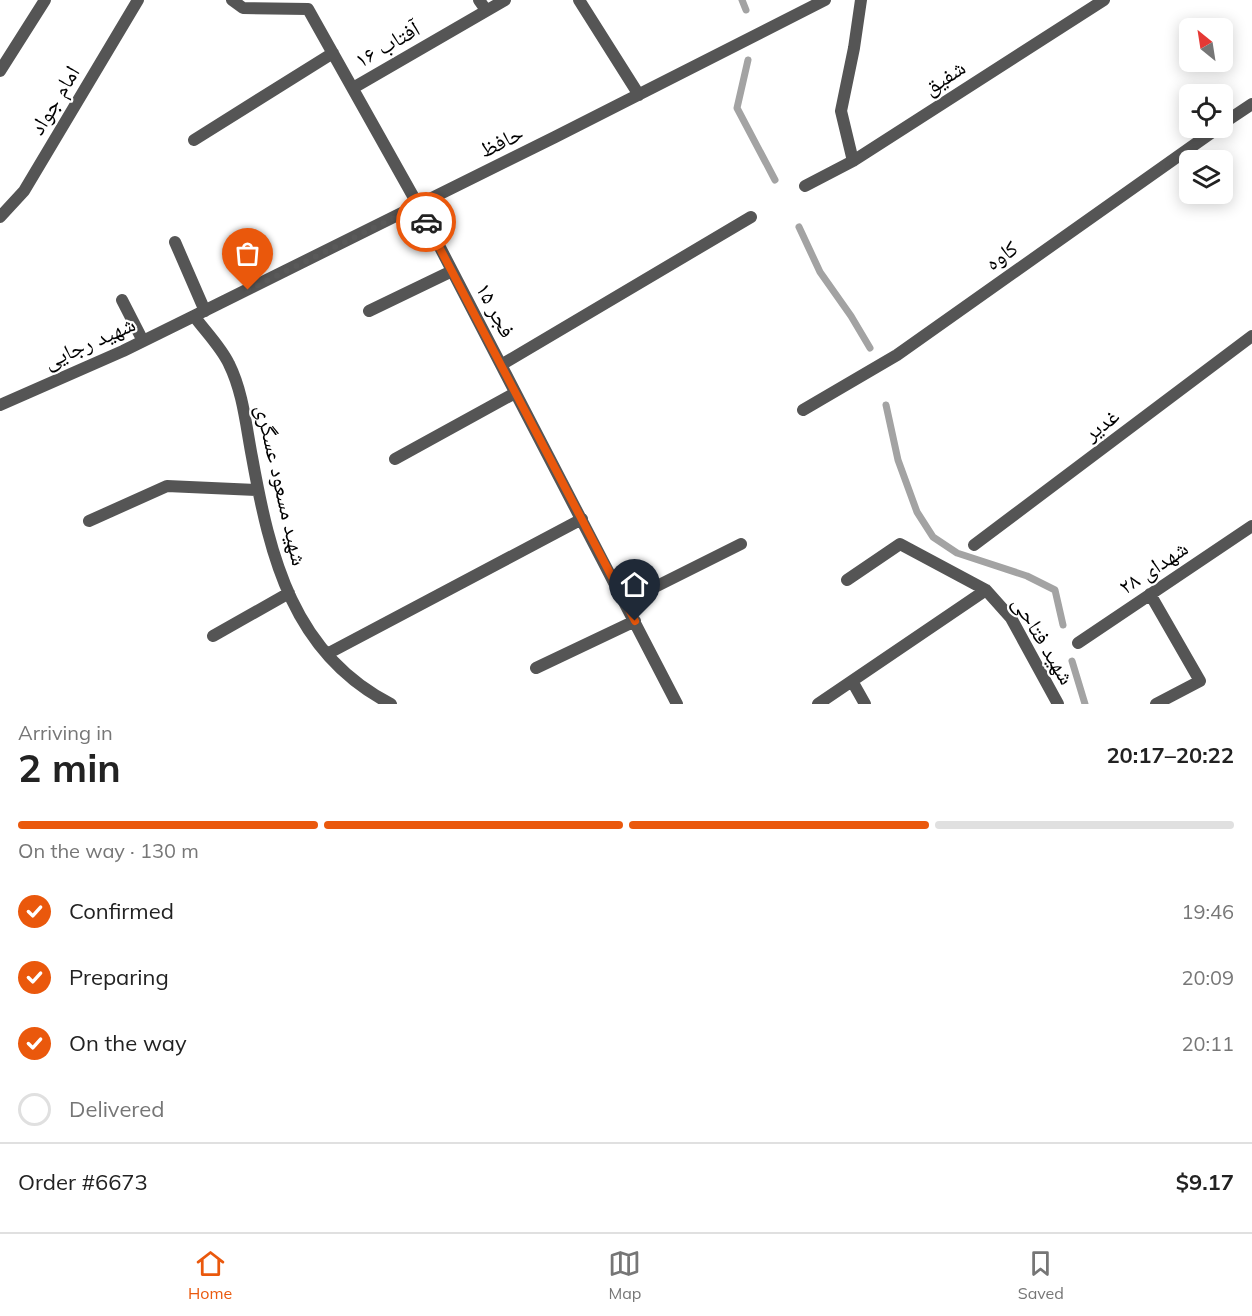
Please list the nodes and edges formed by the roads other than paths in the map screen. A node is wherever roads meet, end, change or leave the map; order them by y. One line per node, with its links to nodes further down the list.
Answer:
1 (45, 0): 11 (street)
2 (138, 0): 21 (street, امام جواد)
3 (232, 0): 10 (street, فجر ۱۵)
4 (505, 0): 9 (street, آفتاب ۱۶)
5 (579, 0): 13 (street)
6 (825, 0): 13 (street, حافظ)
7 (861, 0): 18 (street)
8 (1104, 0): 18 (street, شفیق)
9 (482, 5): 12 (street, آفتاب ۱۶)
10 (333, 53): 12 (street, فجر ۱۵); 17 (street)
11 (0, 71)
12 (352, 88): 20 (street, فجر ۱۵)
13 (639, 94): 20 (street, حافظ)
14 (1252, 104): 15 (street)
15 (1233, 117)
16 (1204, 138): 33 (street, کاوه)
17 (195, 140)
18 (853, 161): 19 (street, شفیق)
19 (805, 186)
20 (418, 206): 24 (street, فجر ۱۵); 27 (street, حافظ)
21 (0, 217)
22 (751, 217): 30 (street)
23 (175, 242): 27 (street, شهید مسعود عسگری)
24 (452, 271): 26 (street); 30 (street, فجر ۱۵)
25 (122, 300): 29 (street)
26 (369, 311)
27 (200, 313): 29 (street, شهید رجایی); 35 (street, شهید مسعود عسگری)
28 (1252, 336): 40 (street, غدیر)
29 (143, 341): 32 (street, شهید رجایی)
30 (501, 365): 31 (street, فجر ۱۵)
31 (515, 393): 34 (street); 36 (street, فجر ۱۵)
32 (0, 405)
33 (803, 410)
34 (394, 459)
35 (258, 490): 37 (street); 43 (street, شهید مسعود عسگری)
36 (582, 519): 45 (street, فجر ۱۵); 49 (street)
37 (89, 521)
38 (1252, 526): 44 (street, شهدای ۲۸)
39 (741, 544): 45 (street)
40 (974, 545)
41 (847, 580): 42 (street, شهید فتاحی)
42 (986, 590): 51 (street); 56 (street, شهید فتاحی)
43 (289, 593): 47 (street); 49 (street, شهید مسعود عسگری)
44 (1150, 594): 48 (street, شهدای ۲۸); 57 (street)
45 (625, 603): 46 (street, فجر ۱۵)
46 (635, 621): 50 (street); 53 (street, فجر ۱۵)
47 (213, 636)
48 (1078, 642)
49 (327, 654): 52 (street, شهید مسعود عسگری)
50 (536, 668)
51 (852, 681): 54 (street); 55 (street)
52 (391, 704)
53 (677, 704)
54 (818, 704)
55 (865, 704)
56 (1058, 704)
57 (1156, 704)

